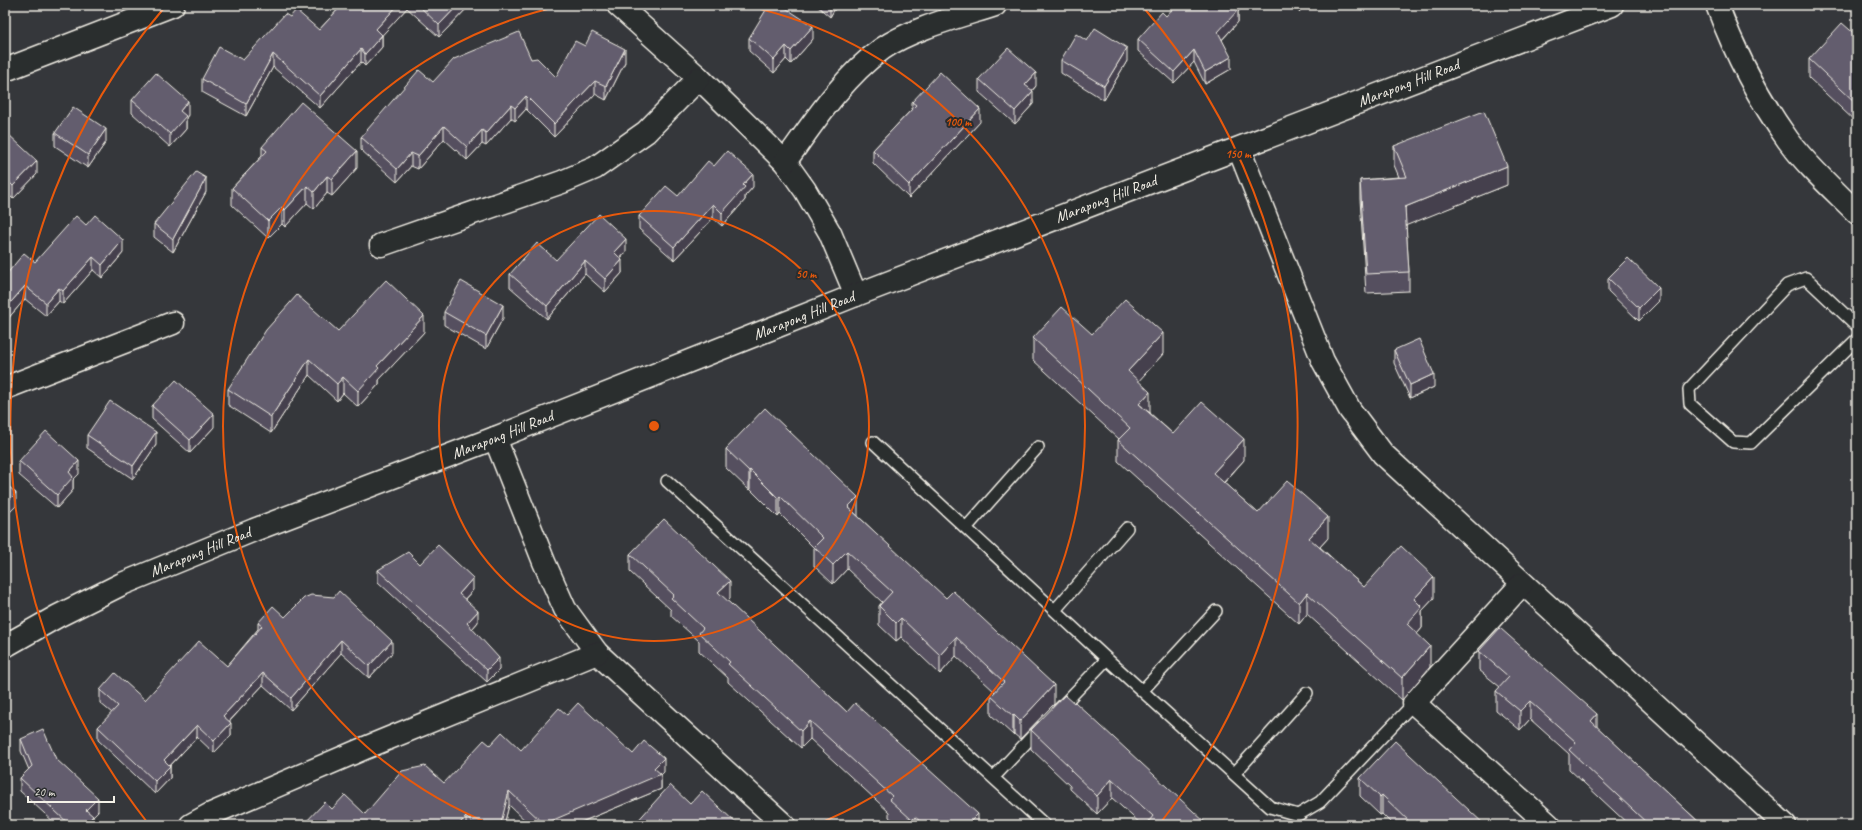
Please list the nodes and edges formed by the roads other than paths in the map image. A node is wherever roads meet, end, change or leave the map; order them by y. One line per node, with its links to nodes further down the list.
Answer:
1 (173, 5): 6 (street)
2 (618, 5): 7 (street)
3 (995, 5): 9 (street)
4 (1612, 5): 8 (street, Marapong Hill Road)
5 (1717, 5): 10 (street)
6 (5, 70)
7 (700, 78): 9 (street); 11 (street)
8 (1239, 149): 12 (street, Marapong Hill Road); 23 (street)
9 (785, 162): 12 (street)
10 (1857, 213)
11 (381, 245)
12 (856, 295): 17 (street, Marapong Hill Road)
13 (173, 323): 16 (street)
14 (1857, 326): 15 (lane)
15 (1857, 339)
16 (5, 388)
17 (495, 438): 26 (street, Marapong Hill Road); 27 (street)
18 (873, 442): 21 (lane)
19 (1038, 447): 21 (lane)
20 (667, 481): 33 (lane)
21 (966, 528): 24 (lane)
22 (1127, 528): 24 (lane)
23 (1522, 584): 31 (street); 38 (street)
24 (1055, 610): 28 (lane)
25 (1216, 611): 29 (lane)
26 (5, 646)
27 (597, 653): 34 (street); 35 (street)
28 (1107, 659): 29 (lane); 33 (lane)
29 (1143, 690): 32 (lane)
30 (1307, 693): 32 (lane)
31 (1414, 703): 32 (lane); 37 (street)
32 (1234, 774)
33 (994, 777): 36 (lane)
34 (191, 825)
35 (784, 825)
36 (1045, 825)
37 (1549, 825)
38 (1785, 825)

